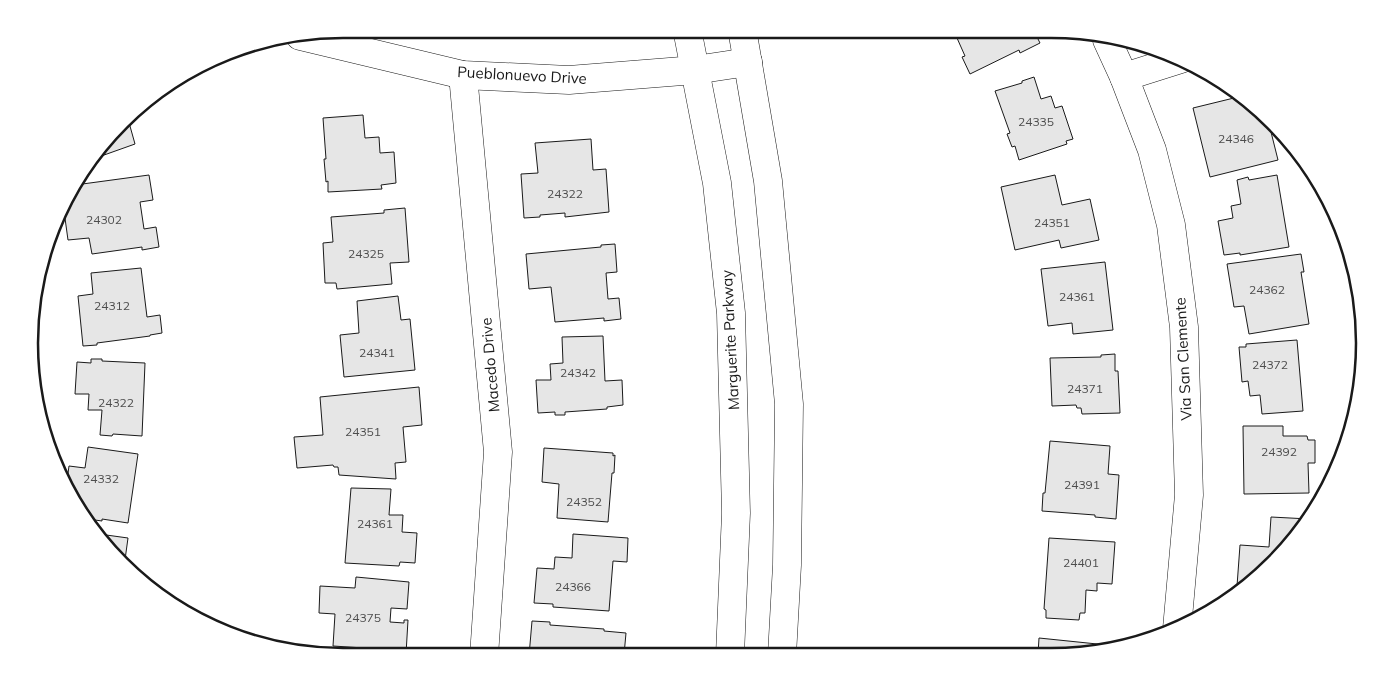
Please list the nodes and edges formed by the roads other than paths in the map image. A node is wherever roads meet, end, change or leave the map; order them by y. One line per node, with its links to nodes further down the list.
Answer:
1 (689, 38): 7 (street, Marguerite Parkway)
2 (744, 38): 5 (street)
3 (313, 39): 8 (street, Pueblonuevo Drive)
4 (1107, 42): 9 (street, Via San Clemente)
5 (748, 62): 7 (street, Pueblonuevo Drive); 13 (street)
6 (1171, 62): 9 (street)
7 (695, 70): 8 (street, Pueblonuevo Drive); 12 (street, Marguerite Parkway)
8 (463, 75): 11 (street, Macedo Drive)
9 (1124, 77): 10 (street, Via San Clemente)
10 (1178, 620)
11 (485, 648)
12 (730, 648)
13 (782, 648)

